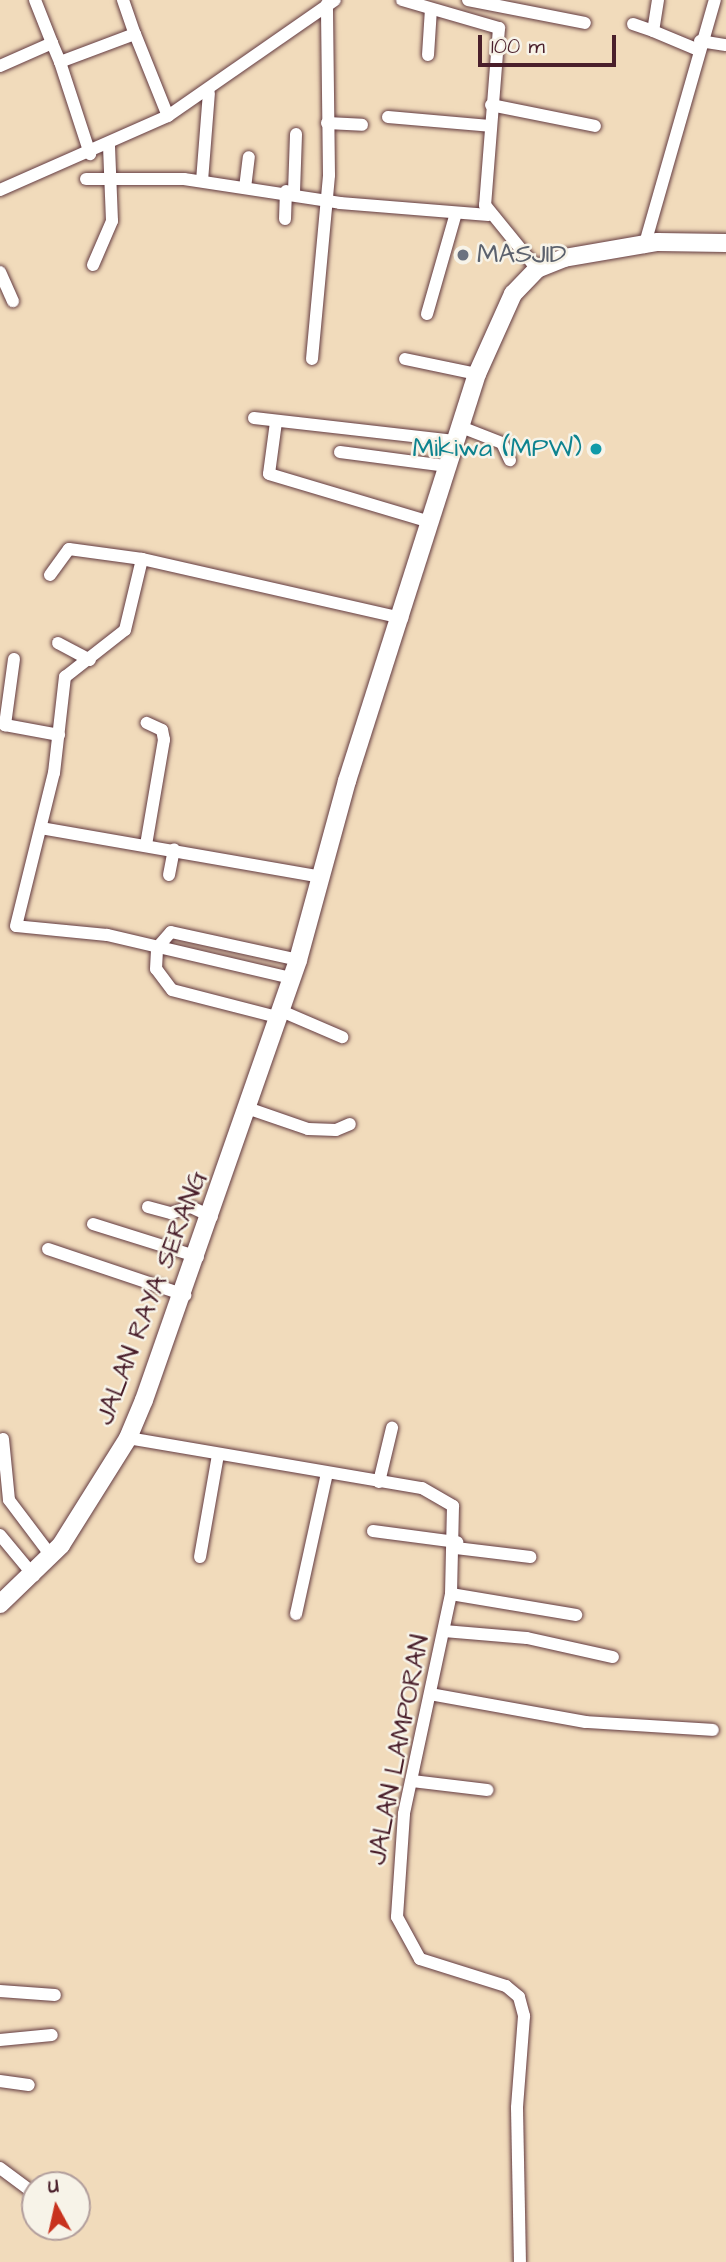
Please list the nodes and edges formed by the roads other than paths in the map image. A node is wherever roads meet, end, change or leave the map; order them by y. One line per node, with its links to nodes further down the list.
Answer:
1 (35, 0): 15 (street)
2 (123, 0): 14 (street)
3 (402, 0): 9 (street)
4 (468, 0): 8 (street)
5 (658, 0): 13 (street)
6 (715, 0): 16 (street)
7 (331, 2): 21 (street); 25 (street)
8 (501, 4): 10 (street); 12 (street)
9 (431, 9): 12 (street); 18 (street)
10 (585, 23)
11 (633, 24): 13 (street)
12 (499, 28): 22 (street)
13 (653, 31): 16 (street)
14 (135, 33): 19 (street); 23 (street)
15 (52, 43): 19 (street); 20 (street)
16 (698, 45): 17 (street); 44 (street)
17 (726, 45)
18 (428, 55)
19 (60, 62): 31 (street)
20 (0, 66)
21 (209, 93): 23 (street); 35 (street)
22 (491, 105): 27 (street); 28 (street)
23 (168, 116): 30 (street)
24 (388, 117): 27 (street)
25 (327, 123): 26 (street); 39 (street)
26 (362, 125)
27 (490, 125): 41 (street)
28 (595, 126)
29 (296, 134): 38 (street)
30 (109, 145): 31 (street); 33 (street)
31 (90, 154): 37 (street)
32 (248, 157): 36 (street)
33 (111, 177): 34 (street); 35 (street); 46 (street)
34 (86, 178)
35 (202, 181): 36 (street)
36 (245, 188): 38 (street)
37 (0, 190)
38 (290, 192): 39 (street); 42 (street)
39 (326, 198): 40 (street); 51 (street)
40 (456, 213): 41 (street); 50 (street)
41 (489, 215): 47 (street)
42 (285, 219)
43 (726, 243): 44 (highway, JALAN RAYA SERANG)
44 (644, 247): 45 (highway, JALAN RAYA SERANG); 47 (highway, JALAN RAYA SERANG)
45 (726, 254)
46 (93, 265)
47 (537, 269): 53 (highway, JALAN RAYA SERANG)
48 (0, 272): 49 (street)
49 (13, 301)
50 (427, 313)
51 (312, 359)
52 (405, 359): 53 (street)
53 (477, 374): 56 (highway, JALAN RAYA SERANG)
54 (254, 418): 55 (street)
55 (276, 422): 56 (street); 60 (street)
56 (459, 434): 58 (street); 59 (highway, JALAN RAYA SERANG)
57 (340, 452): 59 (street)
58 (510, 460)
59 (447, 466): 60 (highway, JALAN RAYA SERANG)
60 (430, 522): 63 (highway, JALAN RAYA SERANG)
61 (142, 559): 62 (street); 63 (street); 66 (street)
62 (50, 575)
63 (402, 618): 74 (highway, JALAN RAYA SERANG)
64 (58, 643): 66 (street)
65 (14, 659): 68 (street)
66 (90, 660): 69 (street)
67 (148, 723): 71 (street)
68 (2, 725): 69 (street)
69 (59, 735): 70 (street)
70 (41, 828): 71 (street); 75 (street)
71 (146, 845): 72 (street)
72 (174, 849): 73 (street); 74 (street)
73 (169, 875)
74 (322, 877): 76 (highway, JALAN RAYA SERANG)
75 (157, 948): 76 (street); 77 (street); 78 (street)
76 (298, 960): 77 (highway, JALAN RAYA SERANG)
77 (291, 978): 78 (highway, JALAN RAYA SERANG)
78 (278, 1013): 79 (street); 80 (highway, JALAN RAYA SERANG)
79 (342, 1037)
80 (250, 1109): 81 (street); 83 (highway, JALAN RAYA SERANG)
81 (350, 1124)
82 (148, 1206): 83 (street)
83 (212, 1217): 86 (highway, JALAN RAYA SERANG)
84 (93, 1224): 86 (street)
85 (48, 1249): 87 (street)
86 (198, 1257): 87 (highway, JALAN RAYA SERANG)
87 (185, 1295): 89 (highway, JALAN RAYA SERANG)
88 (392, 1428): 93 (street)
89 (128, 1438): 91 (street, JALAN LAMPORAN); 97 (highway, JALAN RAYA SERANG)
90 (3, 1439): 97 (street)
91 (218, 1455): 92 (street, JALAN LAMPORAN); 98 (street)
92 (327, 1473): 93 (street, JALAN LAMPORAN); 103 (street)
93 (379, 1482): 96 (street, JALAN LAMPORAN)
94 (373, 1531): 96 (street)
95 (0, 1535): 100 (street)
96 (457, 1545): 99 (street); 101 (street, JALAN LAMPORAN)
97 (52, 1557): 100 (highway, JALAN RAYA SERANG)
98 (200, 1557)
99 (530, 1557)
100 (34, 1576): 102 (highway, JALAN RAYA SERANG)
101 (451, 1594): 104 (street); 105 (street, JALAN LAMPORAN)
102 (0, 1604)
103 (296, 1614)
104 (576, 1615)
105 (444, 1631): 106 (street); 107 (street, JALAN LAMPORAN)
106 (613, 1657)
107 (430, 1694): 108 (street); 109 (street, JALAN LAMPORAN)
108 (713, 1730)
109 (412, 1781): 110 (street); 119 (street, JALAN LAMPORAN)
110 (487, 1790)
111 (0, 1991): 112 (street)
112 (55, 1995)
113 (52, 2035): 114 (street)
114 (0, 2040)
115 (0, 2081): 116 (street)
116 (29, 2085)
117 (0, 2168): 118 (street)
118 (21, 2184)
119 (520, 2262)

